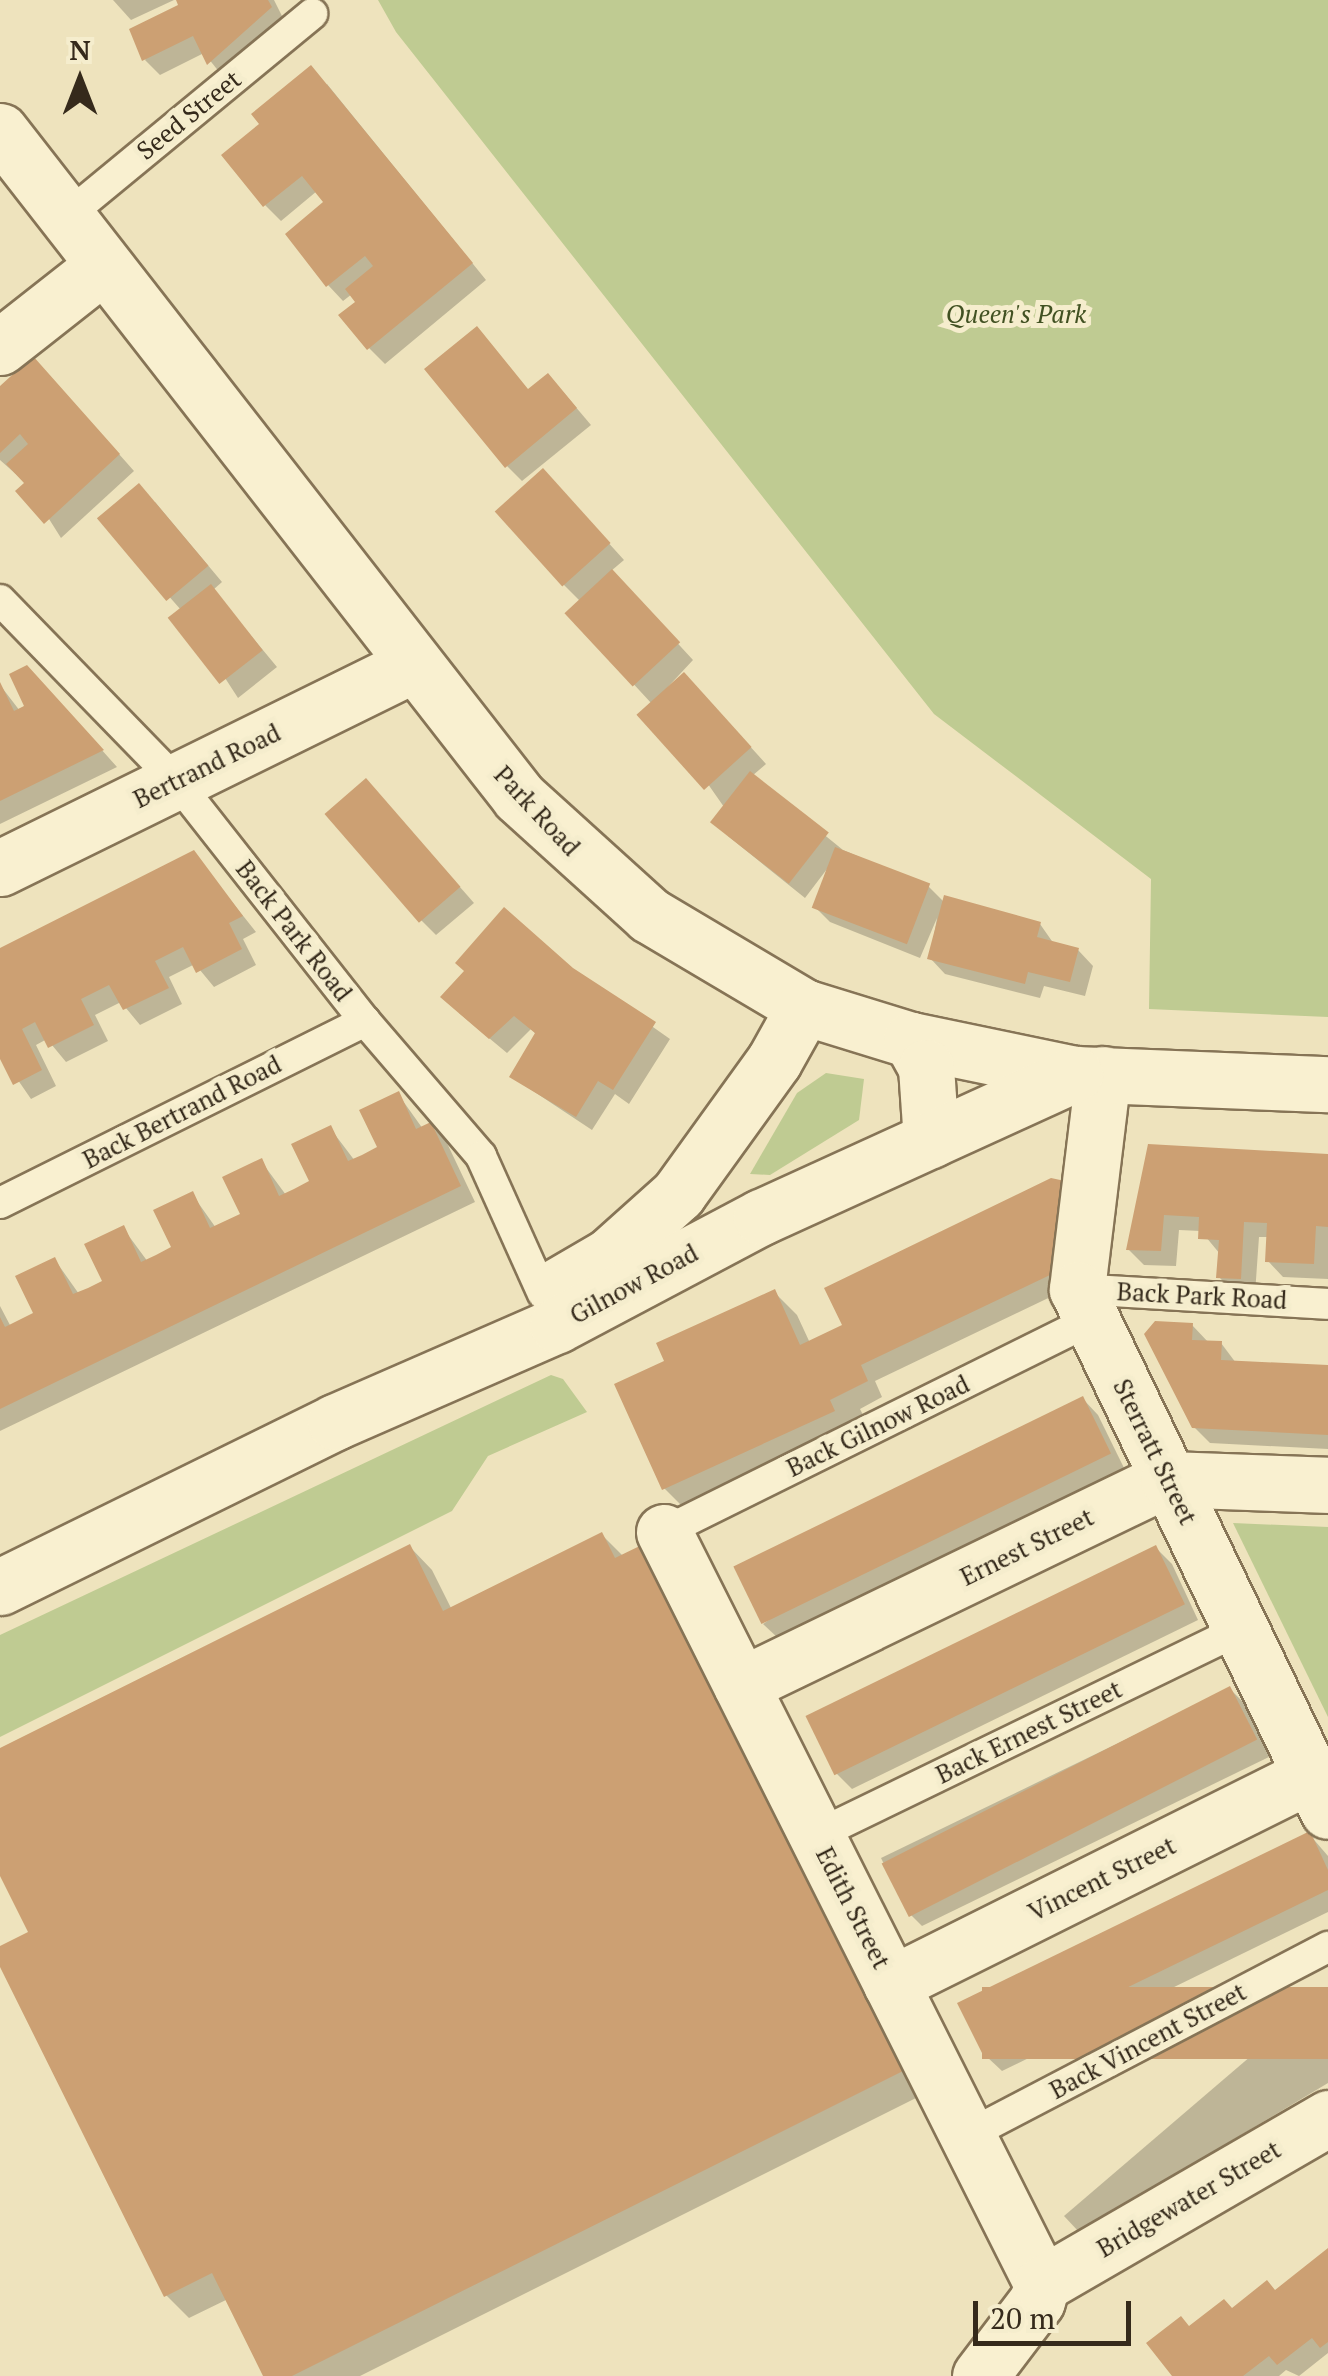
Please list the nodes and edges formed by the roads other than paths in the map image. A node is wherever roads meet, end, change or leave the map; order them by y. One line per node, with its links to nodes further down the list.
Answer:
1 (312, 14): 3 (lane, Seed Street)
2 (0, 130): 3 (street, Park Road)
3 (66, 216): 4 (street, Park Road)
4 (103, 266): 5 (street); 7 (street, Park Road)
5 (0, 347)
6 (3, 608): 8 (lane, Back Park Road)
7 (414, 664): 8 (street, Bertrand Road); 10 (street, Park Road)
8 (176, 781): 9 (street, Bertrand Road); 11 (lane, Back Park Road)
9 (0, 868)
10 (804, 1007): 12 (street, Park Road); 17 (street, Gilnow Road)
11 (364, 1021): 16 (lane, Back Bertrand Road); 17 (lane, Back Park Road)
12 (911, 1040): 13 (street, Park Road); 15 (street)
13 (1089, 1074): 14 (street, Park Road); 15 (street, Gilnow Road); 19 (street)
14 (1328, 1084)
15 (930, 1140): 20 (street, Gilnow Road)
16 (0, 1204)
17 (543, 1294): 20 (street, Gilnow Road)
18 (1328, 1304): 19 (lane, Back Park Road)
19 (1084, 1305): 21 (street, Sterratt Street); 23 (lane, Back Gilnow Road)
20 (335, 1422): 24 (street, Gilnow Road)
21 (1168, 1479): 22 (street, Ernest Street); 25 (street, Sterratt Street); 26 (street, Ernest Street)
22 (1328, 1485)
23 (664, 1532): 26 (street, Edith Street)
24 (0, 1587)
25 (1241, 1629): 27 (street, Sterratt Street); 28 (lane, Back Ernest Street)
26 (742, 1685): 28 (street, Edith Street)
27 (1321, 1793): 30 (street, Vincent Street)
28 (817, 1835): 30 (street, Edith Street)
29 (1328, 1946): 32 (lane, Back Vincent Street)
30 (892, 1984): 32 (street, Edith Street)
31 (1328, 2118): 33 (street, Bridgewater Street)
32 (968, 2135): 33 (street, Edith Street)
33 (1042, 2284): 34 (street, Bridgewater Street)
34 (980, 2376)

